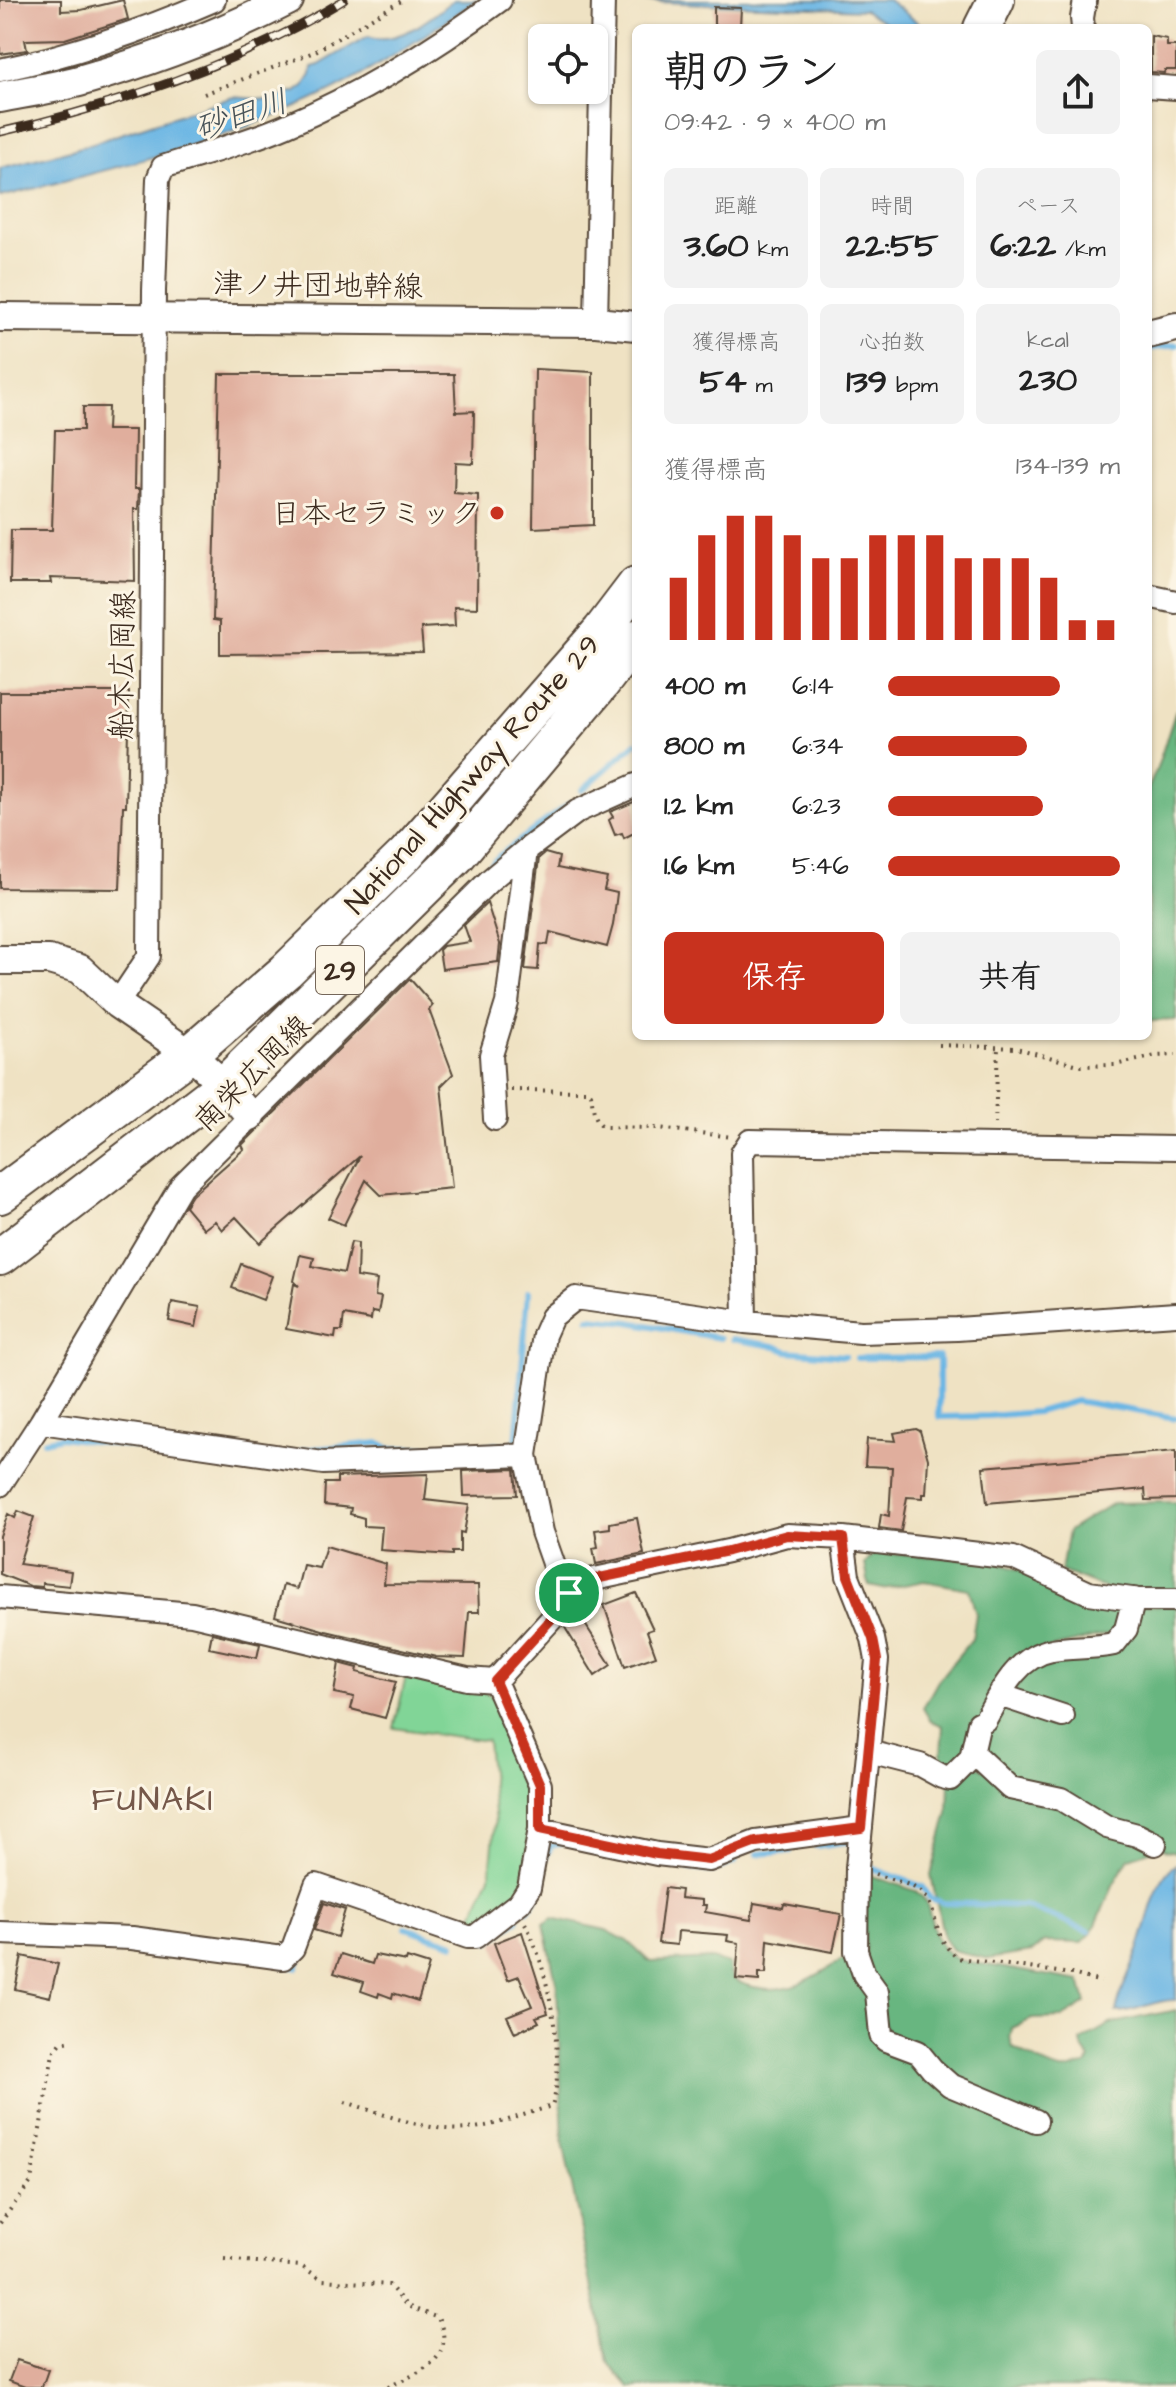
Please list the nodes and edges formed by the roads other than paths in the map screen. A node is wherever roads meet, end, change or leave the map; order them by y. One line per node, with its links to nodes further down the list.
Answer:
1 (214, 0): 9 (street)
2 (288, 0): 12 (main road)
3 (500, 0): 14 (street, 船木広岡線)
4 (603, 0): 15 (street)
5 (996, 0): 7 (highway)
6 (1085, 0): 8 (street)
7 (984, 24)
8 (1083, 24)
9 (0, 70)
10 (1152, 86): 11 (street)
11 (1176, 88)
12 (0, 97)
13 (0, 317): 14 (street, 津ノ井団地幹線)
14 (156, 317): 15 (street, 津ノ井団地幹線); 26 (street, 船木広岡線)
15 (596, 322): 16 (street, 津ノ井団地幹線)
16 (632, 326)
17 (1176, 327): 18 (street)
18 (1152, 333)
19 (632, 590): 27 (highway, National Highway Route 29 / 29)
20 (1152, 597): 21 (street)
21 (1176, 602)
22 (632, 643): 28 (highway, National Highway Route 29 / 29)
23 (632, 787): 24 (street, 南栄広岡線)
24 (526, 850): 29 (street, 南栄広岡線); 30 (street)
25 (0, 960): 26 (street)
26 (117, 1004): 27 (street)
27 (190, 1054): 28 (street); 32 (highway, National Highway Route 29 / 29)
28 (224, 1085): 29 (street); 33 (highway, National Highway Route 29 / 29)
29 (250, 1116): 36 (street, 南栄広岡線)
30 (495, 1119)
31 (1176, 1148): 35 (street)
32 (0, 1195)
33 (0, 1257)
34 (1176, 1314): 35 (street)
35 (745, 1322): 37 (street)
36 (41, 1422): 37 (street); 38 (street, 南栄広岡線)
37 (526, 1455): 40 (street)
38 (0, 1485)
39 (843, 1538): 40 (street); 42 (street); 47 (street)
40 (569, 1593): 44 (street)
41 (0, 1597): 44 (street)
42 (1134, 1599): 43 (street); 45 (street)
43 (1176, 1600)
44 (495, 1681): 50 (street)
45 (999, 1695): 46 (street); 48 (street)
46 (1063, 1716)
47 (869, 1752): 48 (street); 49 (street)
48 (971, 1758): 51 (street)
49 (861, 1828): 50 (street); 53 (street)
50 (540, 1829): 52 (street)
51 (1155, 1844)
52 (0, 1933)
53 (1036, 2121)

